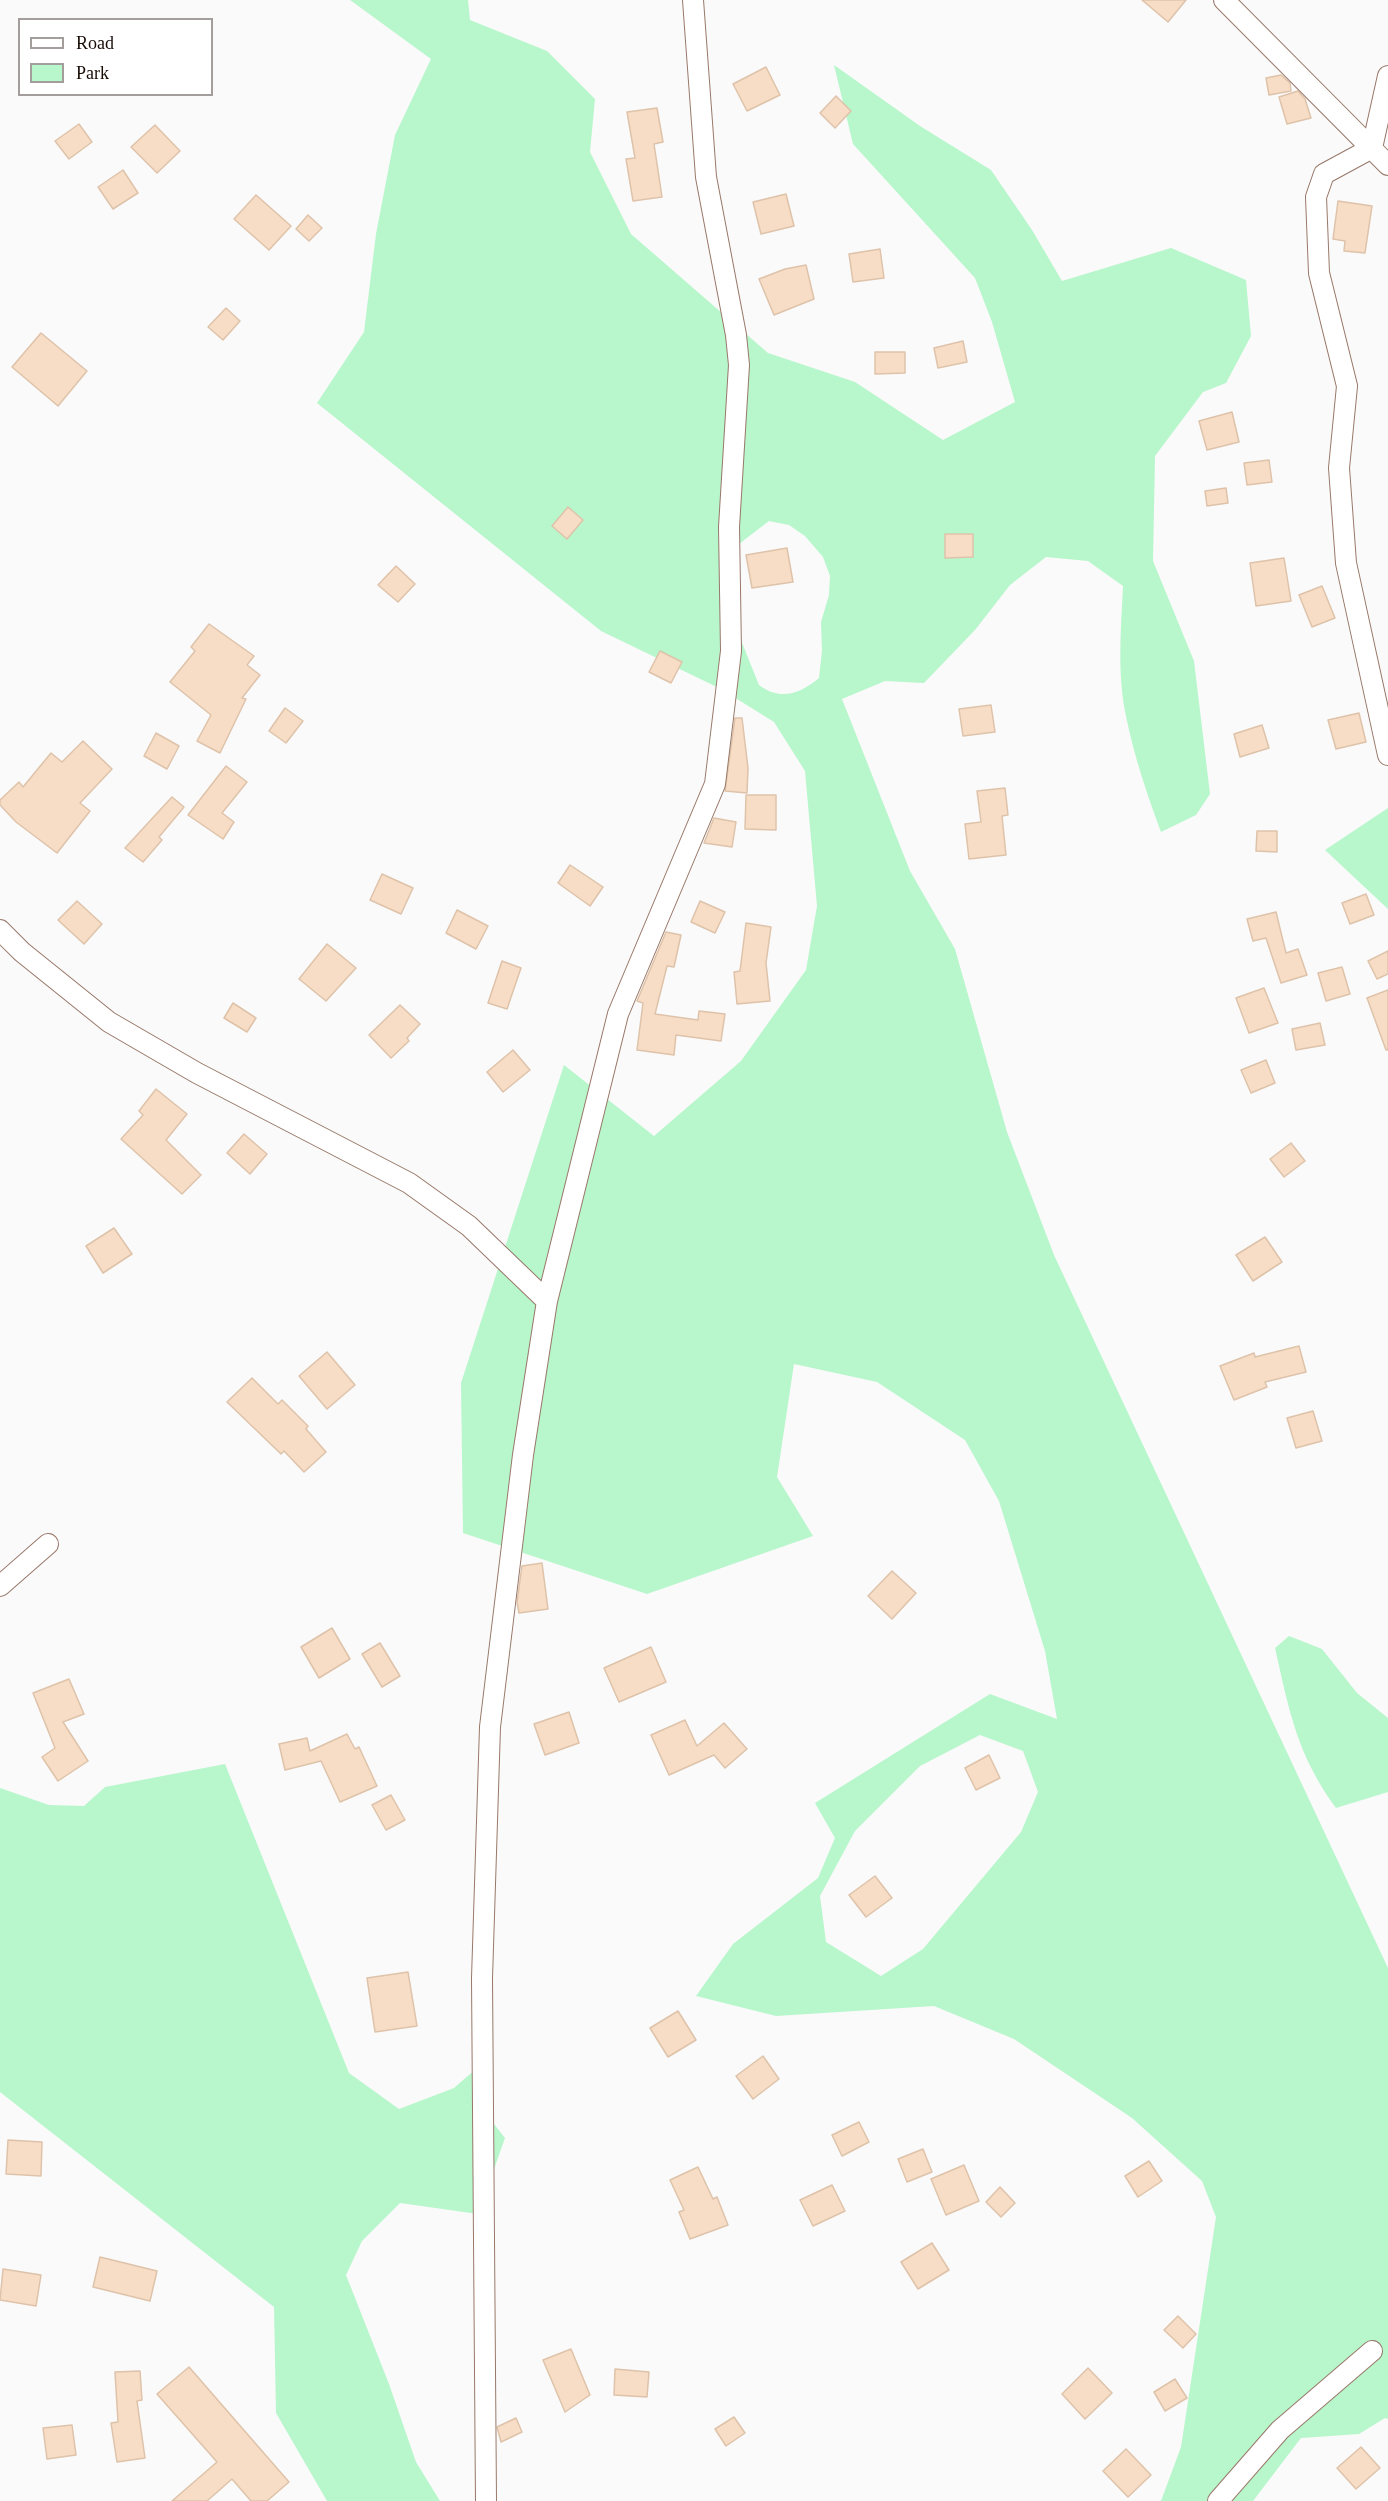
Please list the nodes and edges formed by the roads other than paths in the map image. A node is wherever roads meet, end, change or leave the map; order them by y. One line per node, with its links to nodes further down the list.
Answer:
1 (693, 0): 8 (street)
2 (1224, 0): 4 (street)
3 (1388, 76): 4 (street)
4 (1372, 148): 5 (street); 6 (street)
5 (1388, 165)
6 (1388, 755)
7 (0, 930): 8 (street)
8 (547, 1301): 12 (street)
9 (48, 1544): 10 (street)
10 (0, 1586)
11 (1372, 2351): 13 (street)
12 (486, 2501)
13 (1218, 2501)

